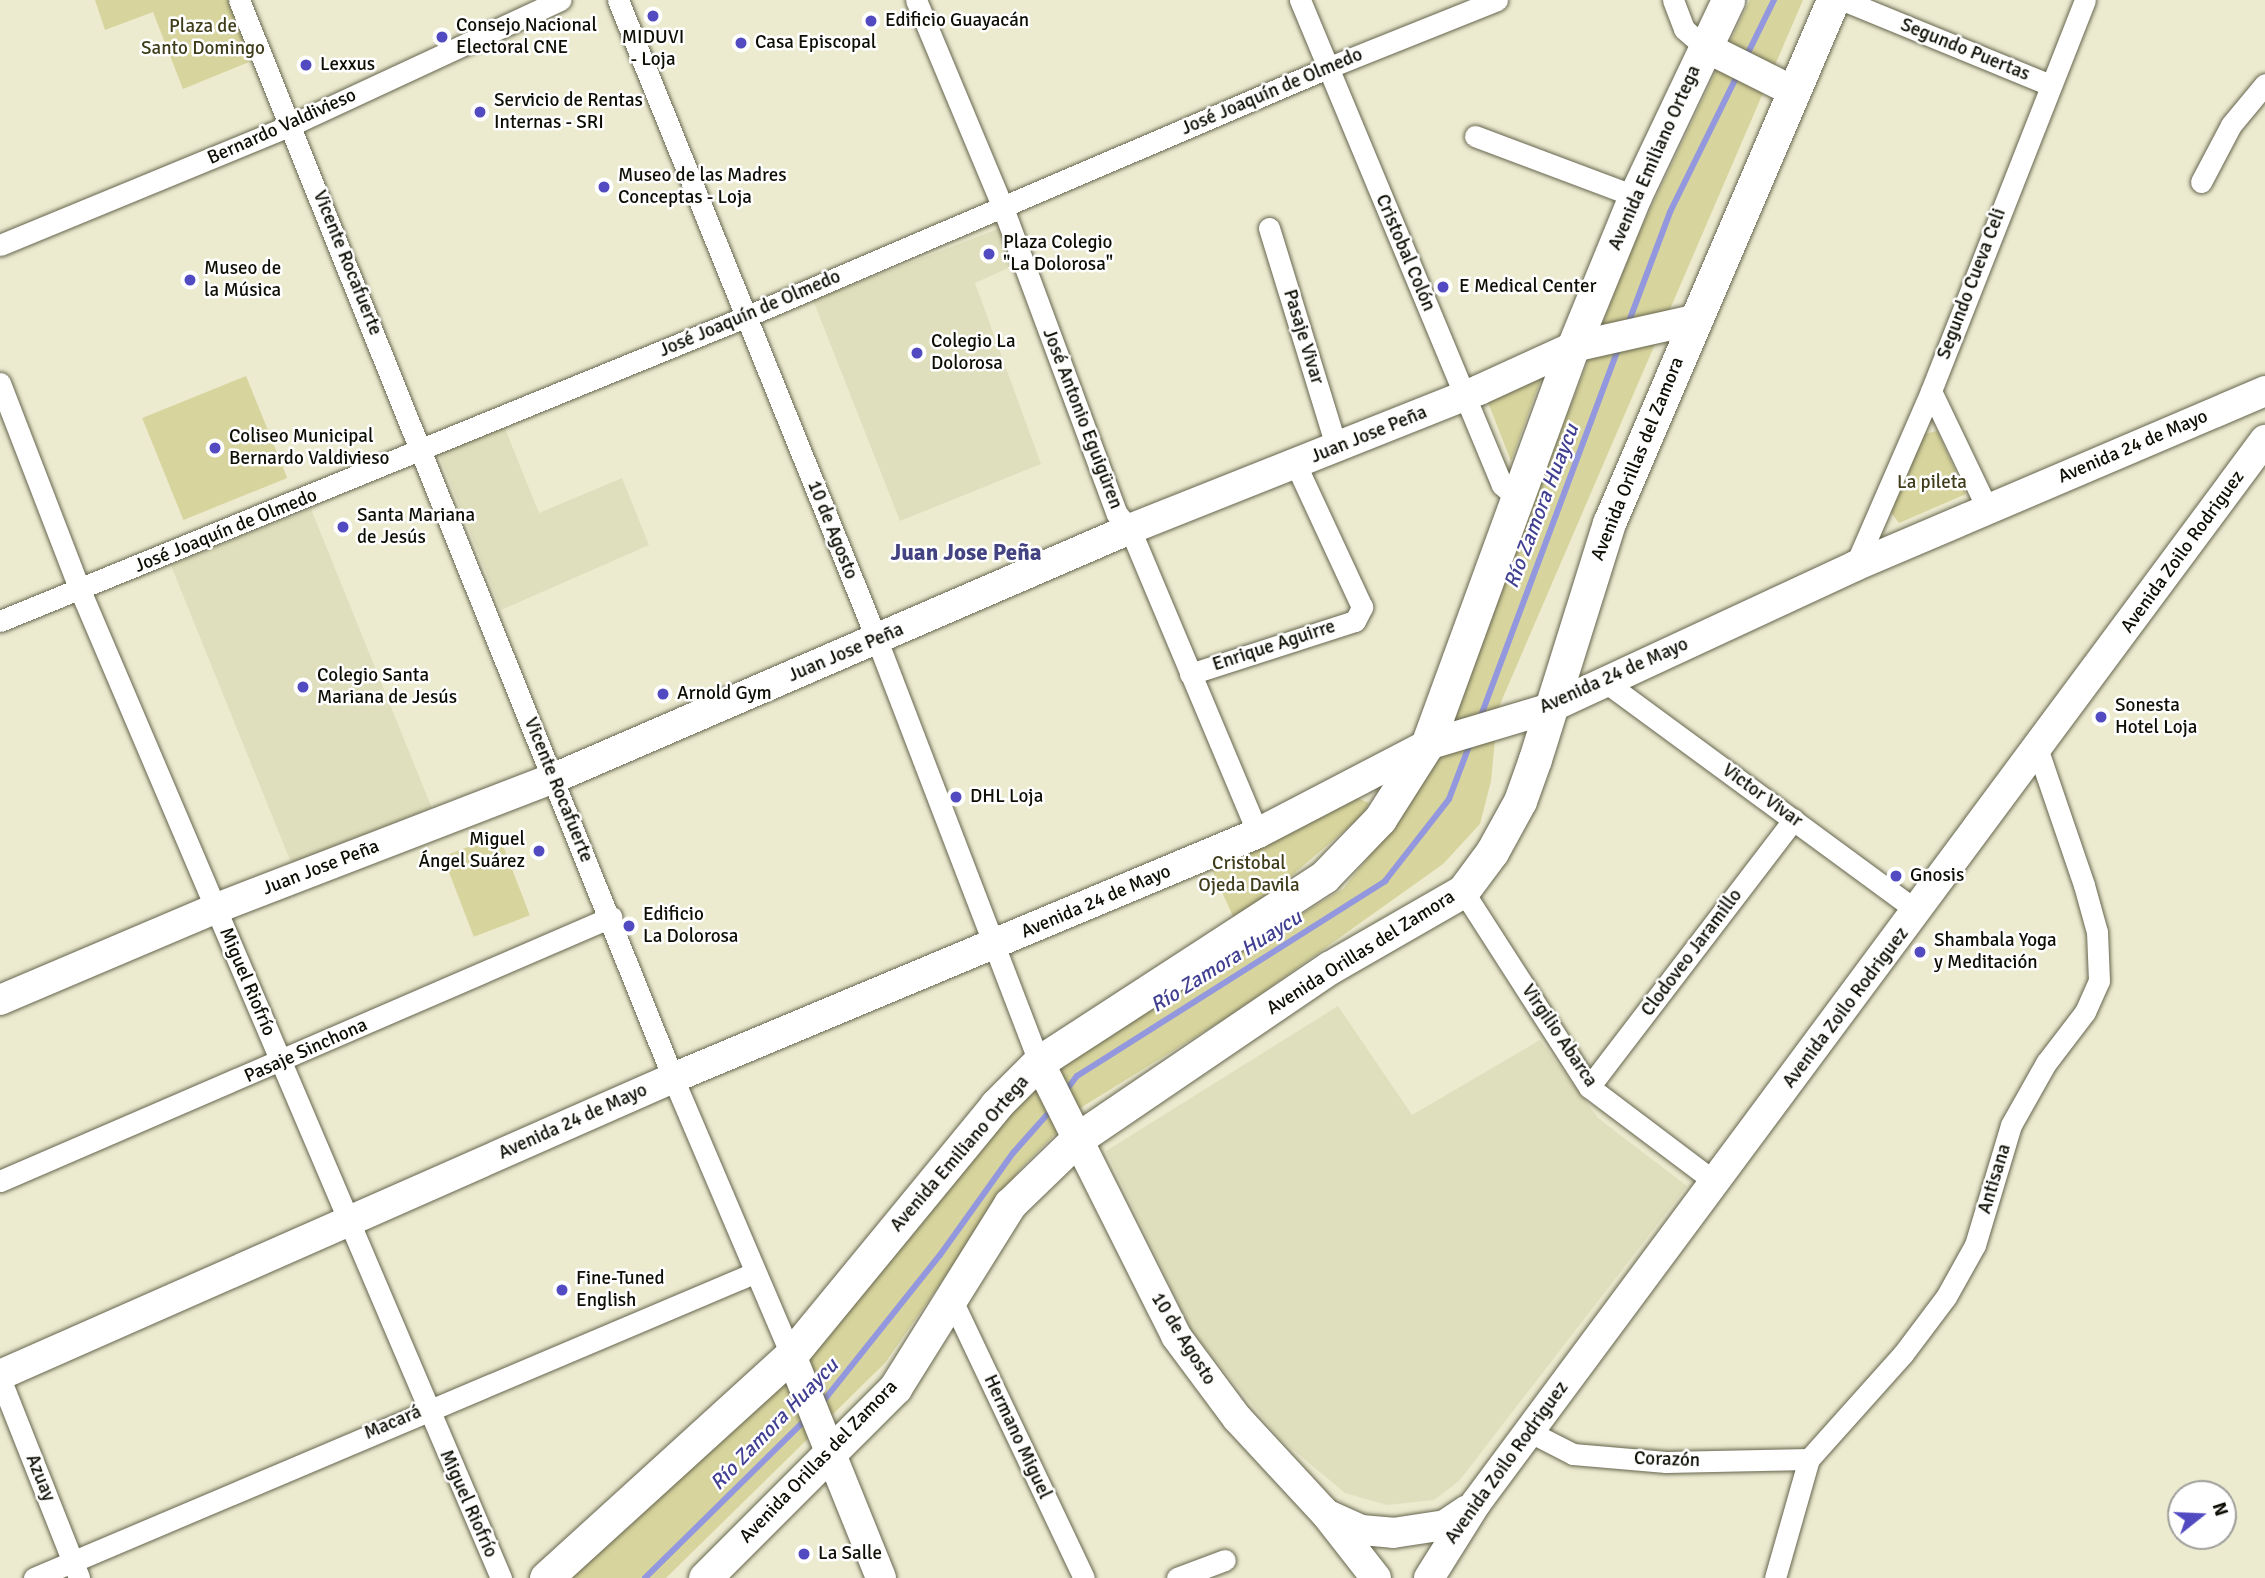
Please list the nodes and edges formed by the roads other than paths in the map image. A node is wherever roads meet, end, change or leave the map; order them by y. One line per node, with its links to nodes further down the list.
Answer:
1 (239, 0): 17 (street, Vicente Rocafuerte)
2 (560, 0): 17 (street, Bernardo Valdivieso)
3 (618, 0): 24 (street, 10 de Agosto)
4 (916, 0): 21 (street, José Antonio Eguigüren)
5 (1300, 0): 13 (street, Cristobal Colón)
6 (1497, 0): 13 (street, José Joaquín de Olmedo)
7 (1672, 0): 12 (street)
8 (1728, 0): 12 (main road, Avenida Emiliano Ortega)
9 (1833, 0): 16 (main road, Avenida Orillas del Zamora)
10 (1843, 0): 14 (street, Segundo Puertas)
11 (2085, 0): 14 (street, Segundo Cueva Celi)
12 (1705, 47): 16 (street); 20 (main road, Avenida Emiliano Ortega)
13 (1327, 68): 21 (street, José Joaquín de Olmedo); 30 (street, Cristobal Colón)
14 (2049, 84): 28 (street, Segundo Cueva Celi)
15 (2265, 84): 19 (street)
16 (1791, 90): 25 (main road, Avenida Orillas del Zamora)
17 (291, 125): 23 (street, Bernardo Valdivieso); 33 (street, Vicente Rocafuerte)
18 (1475, 136): 20 (street)
19 (2201, 182)
20 (1635, 196): 26 (main road, Avenida Emiliano Ortega)
21 (1003, 208): 24 (street, José Joaquín de Olmedo); 37 (street, José Antonio Eguigüren)
22 (1269, 228): 32 (street, Pasaje Vivar)
23 (0, 245)
24 (745, 317): 33 (street, José Joaquín de Olmedo); 41 (street, 10 de Agosto)
25 (1684, 323): 26 (street, Juan Jose Peña); 44 (main road, Avenida Orillas del Zamora)
26 (1584, 344): 30 (street, Juan Jose Peña); 35 (main road, Avenida Emiliano Ortega)
27 (0, 383): 39 (street, Miguel Riofrío)
28 (1931, 391): 36 (street); 38 (street, Segundo Cueva Celi)
29 (2265, 391): 36 (street, Avenida 24 de Mayo)
30 (1464, 396): 32 (street, Juan Jose Peña); 35 (street, Cristobal Colón)
31 (2265, 440): 46 (street, Avenida Zoilo Rodriguez)
32 (1336, 446): 34 (street, Juan Jose Peña)
33 (423, 448): 39 (street, José Joaquín de Olmedo); 47 (street, Vicente Rocafuerte)
34 (1296, 465): 37 (street, Juan Jose Peña); 42 (street, Enrique Aguirre)
35 (1519, 500): 45 (main road, Avenida Emiliano Ortega)
36 (1987, 508): 38 (street, Avenida 24 de Mayo)
37 (1130, 529): 41 (street, Juan Jose Peña); 42 (street, José Antonio Eguigüren)
38 (1855, 566): 43 (street, Avenida 24 de Mayo)
39 (80, 590): 40 (street, José Joaquín de Olmedo); 51 (street, Miguel Riofrío)
40 (0, 621)
41 (877, 640): 47 (street, Juan Jose Peña); 54 (street, 10 de Agosto)
42 (1190, 674): 49 (street, José Antonio Eguigüren)
43 (1604, 681): 44 (street, Avenida 24 de Mayo); 48 (street, Victor Vivar)
44 (1547, 709): 45 (street, Avenida 24 de Mayo); 50 (main road, Avenida Orillas del Zamora)
45 (1427, 745): 49 (street, Avenida 24 de Mayo); 56 (main road, Avenida Emiliano Ortega)
46 (2038, 751): 52 (street, Avenida Zoilo Rodriguez); 71 (street, Antisana)
47 (552, 779): 51 (street, Juan Jose Peña); 53 (street, Vicente Rocafuerte)
48 (1794, 819): 52 (street, Victor Vivar); 59 (street, Clodoveo Jaramillo)
49 (1258, 832): 54 (street, Avenida 24 de Mayo)
50 (1463, 891): 59 (street, Virgilio Abarca); 60 (main road, Avenida Orillas del Zamora)
51 (216, 908): 55 (street, Juan Jose Peña); 57 (street, Miguel Riofrío)
52 (1918, 912): 62 (street, Avenida Zoilo Rodriguez)
53 (611, 917): 57 (street, Pasaje Sinchona); 58 (street, Vicente Rocafuerte)
54 (991, 946): 56 (street, 10 de Agosto); 58 (street, Avenida 24 de Mayo)
55 (0, 1000)
56 (1039, 1062): 60 (street, 10 de Agosto); 66 (main road, Avenida Emiliano Ortega)
57 (282, 1063): 61 (street, Pasaje Sinchona); 63 (street, Miguel Riofrío)
58 (673, 1078): 63 (street, Avenida 24 de Mayo); 64 (street, Vicente Rocafuerte)
59 (1589, 1087): 62 (street, Virgilio Abarca)
60 (1077, 1139): 65 (main road, Avenida Orillas del Zamora); 73 (street, 10 de Agosto)
61 (0, 1181)
62 (1714, 1182): 69 (street, Avenida Zoilo Rodriguez)
63 (347, 1221): 67 (street, Avenida 24 de Mayo); 68 (street, Miguel Riofrío)
64 (754, 1273): 66 (street, Vicente Rocafuerte); 68 (street, Macará)
65 (950, 1296): 70 (main road, Avenida Orillas del Zamora); 81 (street, Hermano Miguel)
66 (791, 1355): 70 (street, Vicente Rocafuerte); 78 (main road, Avenida Emiliano Ortega)
67 (0, 1377): 75 (street, Azuay)
68 (426, 1408): 75 (street, Macará); 77 (street, Miguel Riofrío)
69 (1530, 1432): 71 (street, Corazón); 72 (street, Avenida Zoilo Rodriguez)
70 (829, 1455): 79 (main road, Avenida Orillas del Zamora); 80 (street, Vicente Rocafuerte)
71 (1809, 1459): 85 (street, Antisana)
72 (1476, 1503): 73 (street, 10 de Agosto); 84 (street, Avenida Zoilo Rodriguez)
73 (1326, 1514): 83 (street, 10 de Agosto)
74 (1225, 1560): 82 (street)
75 (75, 1571): 76 (street, Macará)
76 (34, 1578)
77 (501, 1578)
78 (546, 1578)
79 (705, 1578)
80 (881, 1578)
81 (1084, 1578)
82 (1177, 1578)
83 (1376, 1578)
84 (1429, 1578)
85 (1775, 1578)

